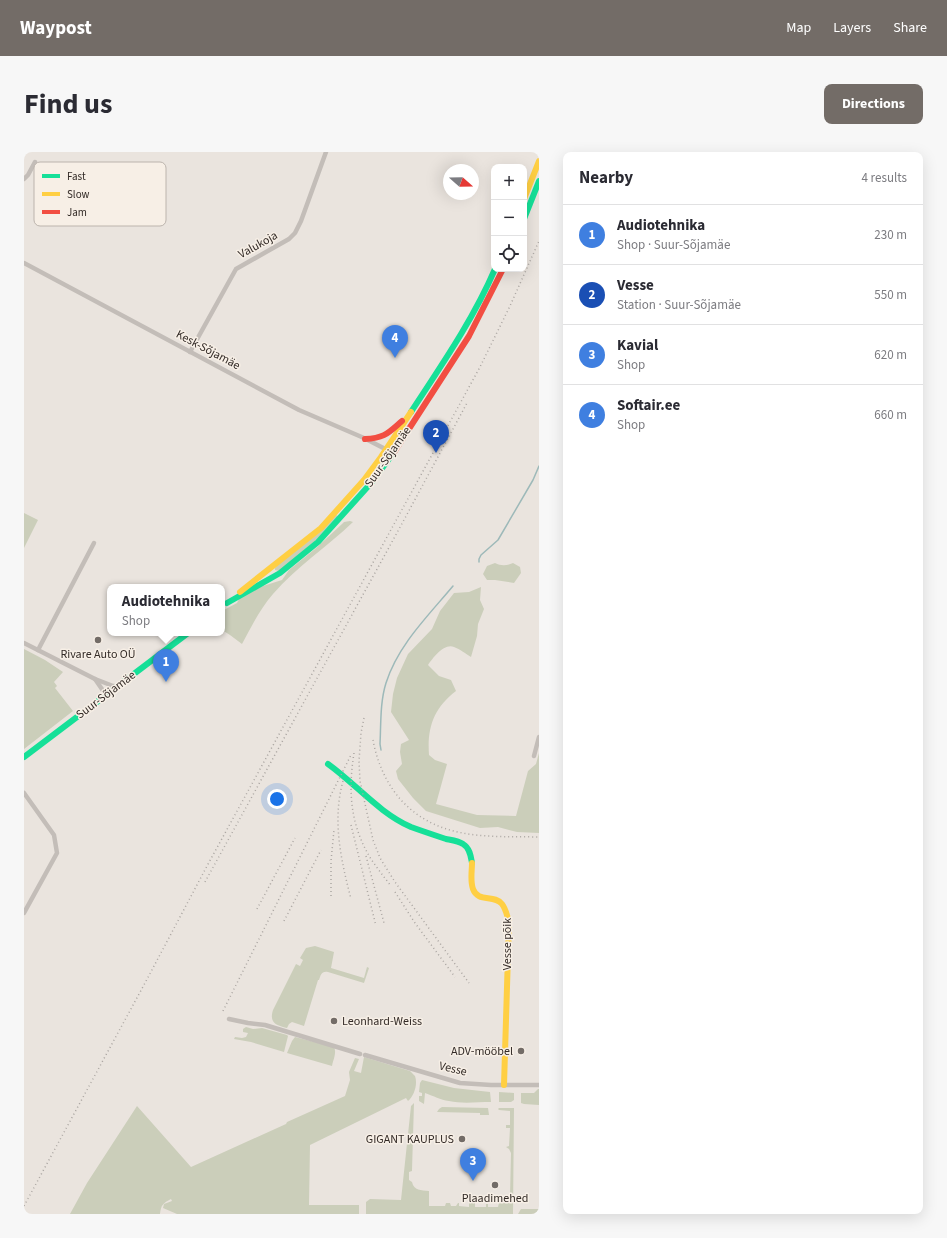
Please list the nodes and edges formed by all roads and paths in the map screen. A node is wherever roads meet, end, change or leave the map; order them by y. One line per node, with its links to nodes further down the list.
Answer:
1 (326, 152): 11 (street, Valukoja)
2 (539, 161): 6 (main road)
3 (34, 164): 4 (street)
4 (24, 179)
5 (539, 181): 7 (main road)
6 (527, 191)
7 (527, 211)
8 (24, 263): 11 (street, Kesk-Sõjamäe)
9 (494, 272): 12 (main road, Suur-Sõjamäe)
10 (502, 272): 15 (main road, Suur-Sõjamäe)
11 (190, 352): 13 (street, Kesk-Sõjamäe)
12 (408, 416): 13 (main road); 14 (main road, Suur-Sõjamäe)
13 (365, 439): 14 (street, Kesk-Sõjamäe)
14 (386, 449): 15 (street, Kesk-Sõjamäe); 17 (main road, Suur-Sõjamäe)
15 (393, 453): 18 (main road, Suur-Sõjamäe)
16 (94, 543): 22 (street)
17 (268, 570): 18 (main road); 19 (main road, Suur-Sõjamäe)
18 (274, 577): 19 (main road, Suur-Sõjamäe)
19 (225, 605)
20 (184, 636): 24 (main road, Suur-Sõjamäe)
21 (24, 643): 22 (street)
22 (38, 650): 23 (street)
23 (95, 679): 24 (street); 25 (street)
24 (118, 686): 25 (main road, Suur-Sõjamäe)
25 (106, 695): 28 (main road, Suur-Sõjamäe)
26 (539, 737): 27 (street)
27 (534, 756)
28 (24, 757)
29 (328, 764): 33 (main road, Vesse põik)
30 (24, 793): 31 (street)
31 (24, 913)
32 (229, 1019): 33 (street, Vesse)
33 (504, 1085): 34 (street, Vesse)
34 (539, 1085)

